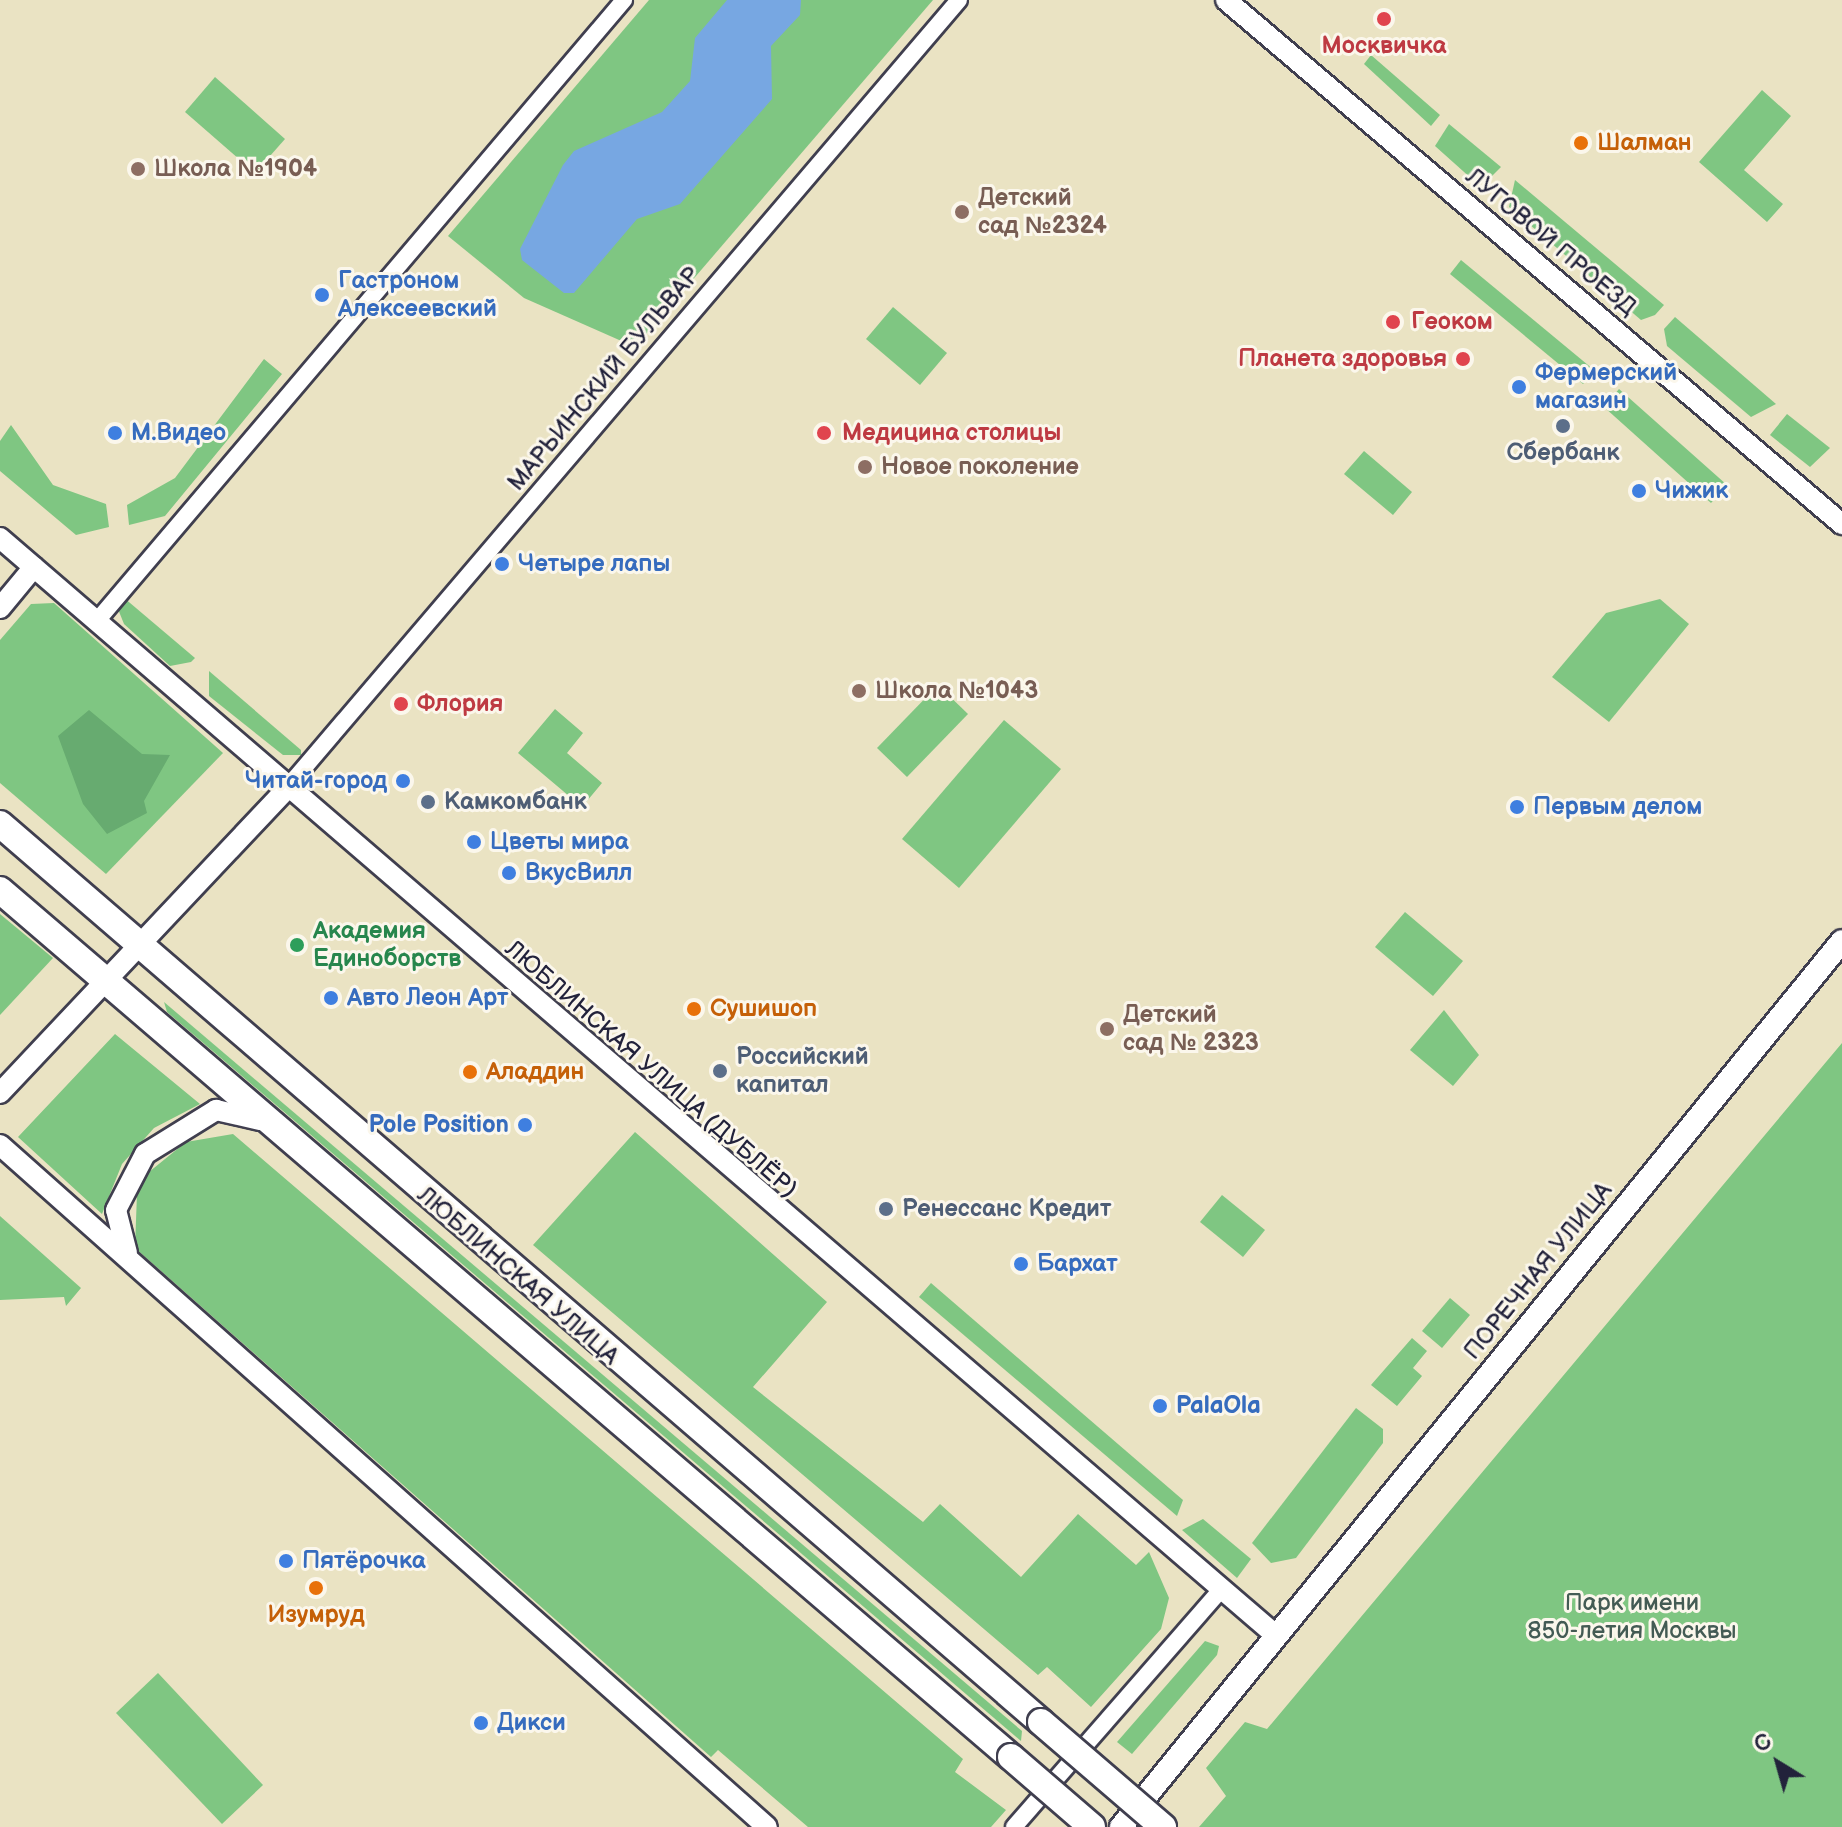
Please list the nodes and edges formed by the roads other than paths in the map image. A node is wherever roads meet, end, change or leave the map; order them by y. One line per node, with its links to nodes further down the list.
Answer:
1 (624, 0): 8 (street)
2 (959, 0): 9 (street, МАРЬИНСКИЙ БУЛЬВАР)
3 (1226, 0): 4 (street, ЛУГОВОЙ ПРОЕЗД)
4 (1842, 524)
5 (0, 538): 6 (street, ЛЮБЛИНСКАЯ УЛИЦА (ДУБЛЁР))
6 (34, 567): 7 (street); 8 (street, ЛЮБЛИНСКАЯ УЛИЦА (ДУБЛЁР))
7 (0, 608)
8 (96, 622): 9 (street, ЛЮБЛИНСКАЯ УЛИЦА (ДУБЛЁР))
9 (286, 789): 13 (street); 19 (street, ЛЮБЛИНСКАЯ УЛИЦА (ДУБЛЁР))
10 (0, 824): 13 (main road, ЛЮБЛИНСКАЯ УЛИЦА)
11 (0, 890): 14 (main road, ЛЮБЛИНСКАЯ УЛИЦА)
12 (1842, 941): 20 (main road, ПОРЕЧНАЯ УЛИЦА)
13 (140, 947): 14 (street); 25 (main road, ЛЮБЛИНСКАЯ УЛИЦА, bridge)
14 (107, 982): 15 (street); 16 (main road, ЛЮБЛИНСКАЯ УЛИЦА)
15 (0, 1093)
16 (274, 1125): 18 (street); 23 (main road, ЛЮБЛИНСКАЯ УЛИЦА, bridge)
17 (0, 1145): 18 (street)
18 (130, 1261): 21 (street)
19 (1220, 1591): 20 (street, ЛЮБЛИНСКАЯ УЛИЦА (ДУБЛЁР)); 22 (street)
20 (1274, 1634): 24 (main road, ПОРЕЧНАЯ УЛИЦА)
21 (767, 1827)
22 (1014, 1827)
23 (1092, 1827)
24 (1121, 1827)
25 (1163, 1827)

